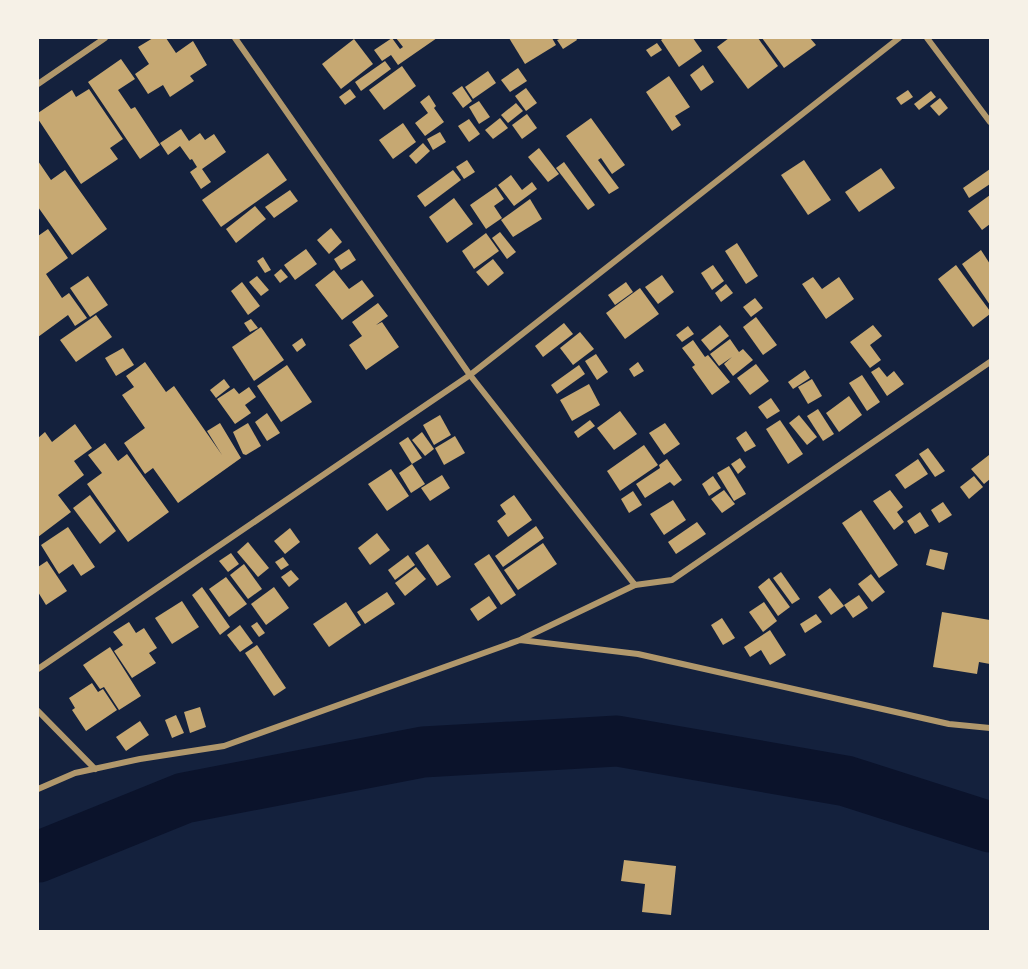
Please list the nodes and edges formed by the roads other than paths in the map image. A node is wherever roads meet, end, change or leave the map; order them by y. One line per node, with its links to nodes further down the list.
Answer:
1 (105, 38): 5 (street)
2 (235, 38): 8 (street)
3 (899, 38): 8 (street)
4 (927, 38): 6 (street)
5 (38, 84)
6 (990, 122)
7 (990, 362): 9 (street)
8 (470, 375): 9 (street); 11 (street)
9 (635, 585): 10 (street)
10 (520, 640): 13 (street); 14 (street)
11 (38, 669)
12 (38, 711): 14 (street)
13 (990, 728)
14 (95, 769): 15 (street)
15 (38, 789)

